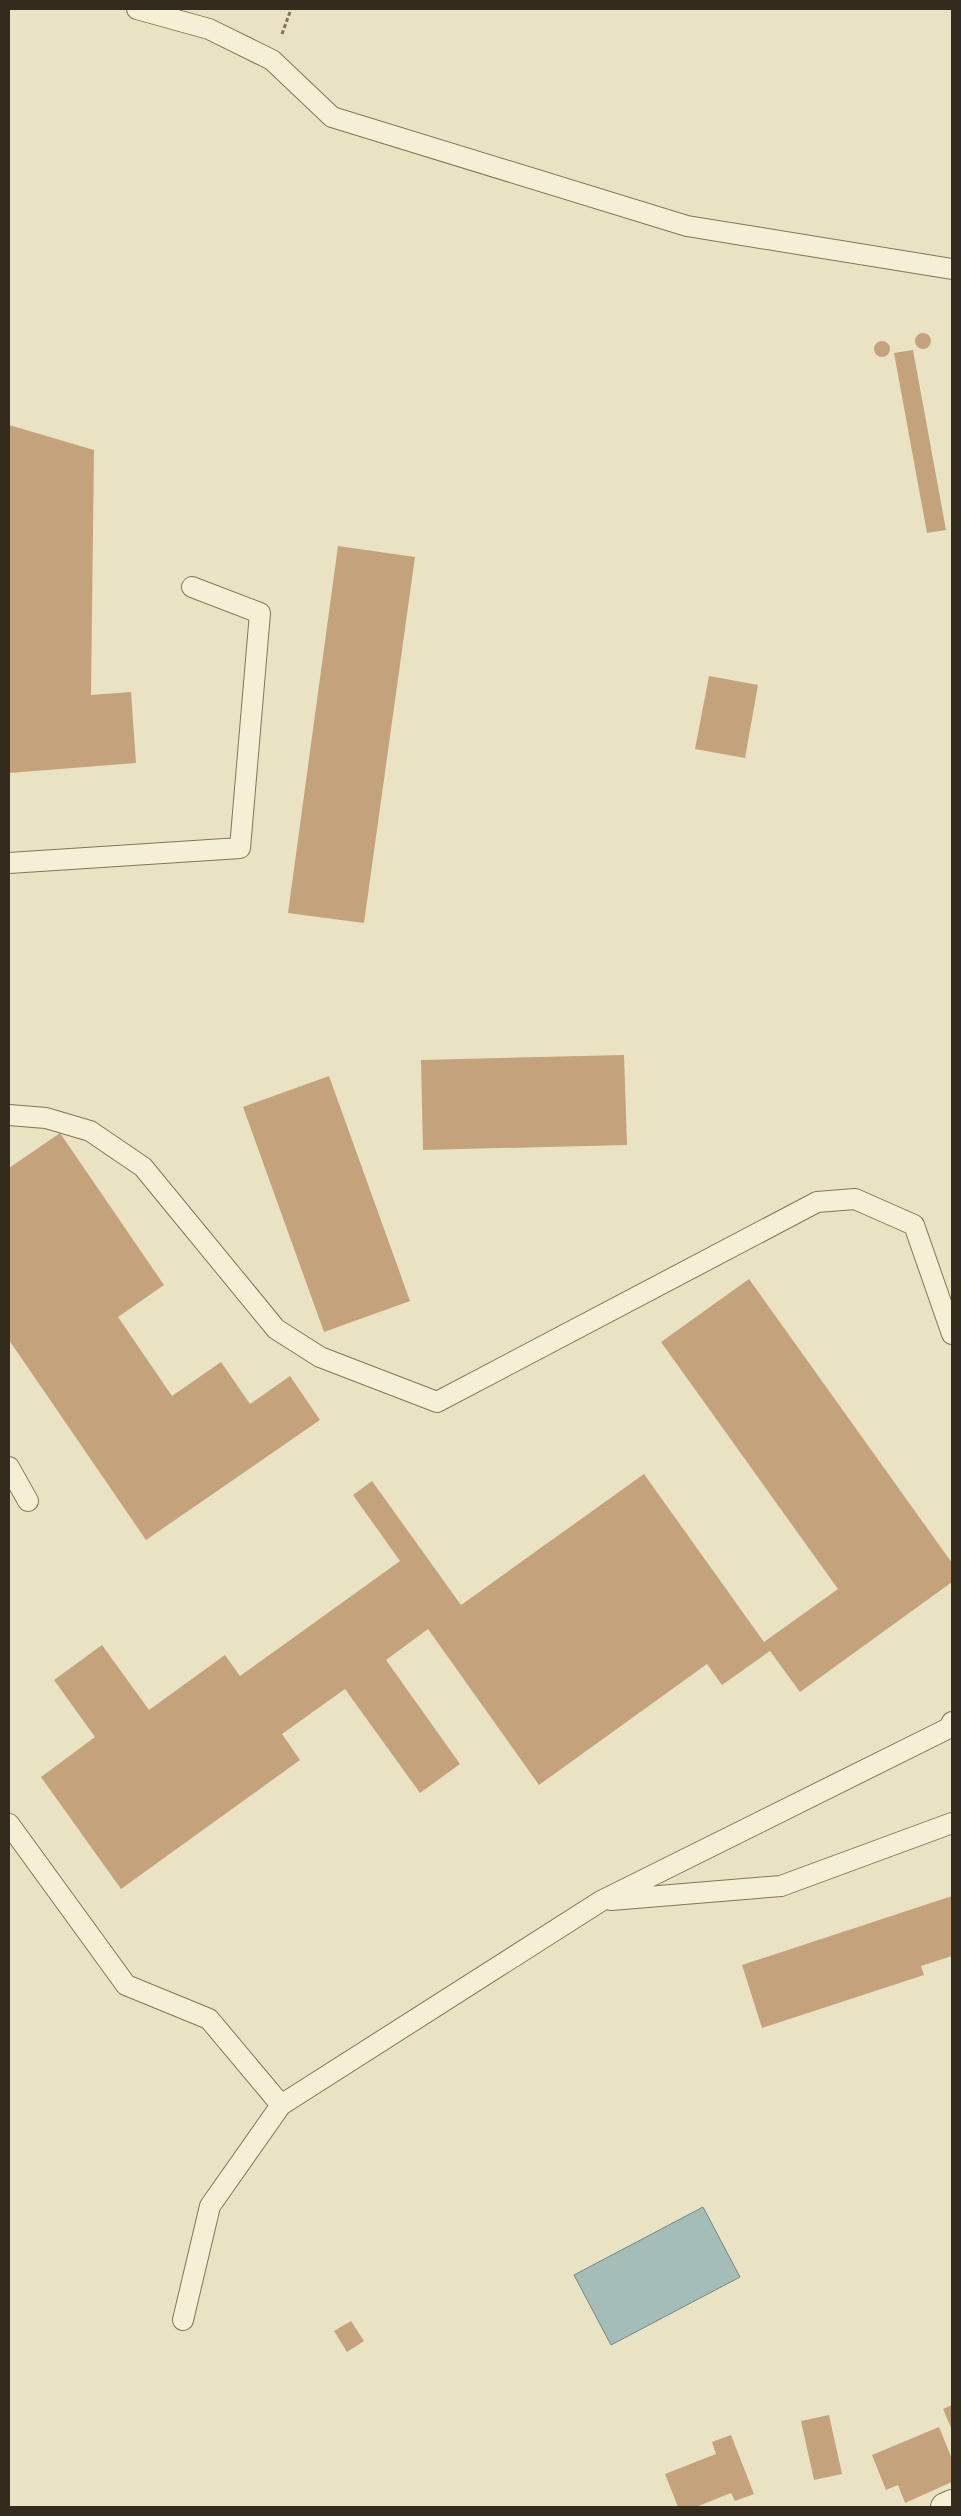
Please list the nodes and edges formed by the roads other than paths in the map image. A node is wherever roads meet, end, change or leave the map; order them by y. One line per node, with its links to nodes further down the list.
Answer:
1 (137, 9): 2 (lane)
2 (952, 269)
3 (192, 587): 4 (lane)
4 (9, 863)
5 (9, 1115): 6 (lane)
6 (952, 1334)
7 (9, 1467): 8 (lane)
8 (28, 1500)
9 (952, 1722): 12 (lane)
10 (952, 1823): 12 (lane)
11 (9, 1824): 13 (lane)
12 (601, 1901): 13 (lane)
13 (281, 2104): 14 (lane)
14 (182, 2320)
15 (952, 2504): 16 (street)
16 (945, 2507)

